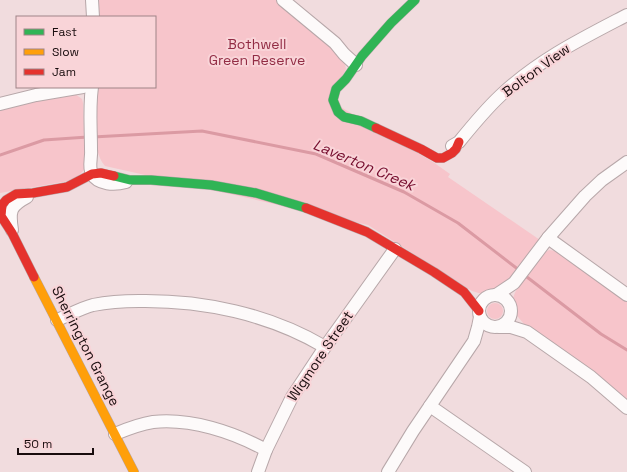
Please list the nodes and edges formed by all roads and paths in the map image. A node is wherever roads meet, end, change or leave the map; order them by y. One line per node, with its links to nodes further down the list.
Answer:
1 (92, 0): 5 (street)
2 (283, 0): 6 (street)
3 (415, 0): 6 (street)
4 (627, 15): 12 (street, Bolton View)
5 (93, 16)
6 (359, 61): 7 (street)
7 (346, 79): 11 (street, Bolton View)
8 (77, 88): 10 (street)
9 (92, 88): 14 (street)
10 (0, 104)
11 (361, 122): 12 (street, Bolton View)
12 (421, 149)
13 (627, 162): 19 (street)
14 (97, 176): 15 (street); 16 (street)
15 (130, 180): 20 (street)
16 (67, 187): 17 (street)
17 (33, 193): 18 (street)
18 (12, 233): 27 (street, Sherrington Grange)
19 (548, 238): 21 (street); 23 (street)
20 (395, 248): 22 (street); 31 (street, Wigmore Street)
21 (514, 283): 24 (street); 25 (street)
22 (464, 292): 24 (street); 26 (street)
23 (627, 295)
24 (493, 296): 25 (street); 26 (street)
25 (510, 308): 28 (street); 29 (street)
26 (479, 314): 28 (street); 30 (street)
27 (57, 320): 31 (street); 34 (street, Sherrington Grange)
28 (496, 327): 29 (street); 30 (street)
29 (527, 332): 33 (street)
30 (474, 341): 32 (street)
31 (325, 346): 35 (street, Wigmore Street)
32 (430, 406): 38 (street); 39 (street)
33 (627, 408)
34 (115, 434): 35 (street); 36 (street, Sherrington Grange)
35 (266, 450): 37 (street, Wigmore Street)
36 (134, 472)
37 (258, 472)
38 (388, 472)
39 (525, 472)

